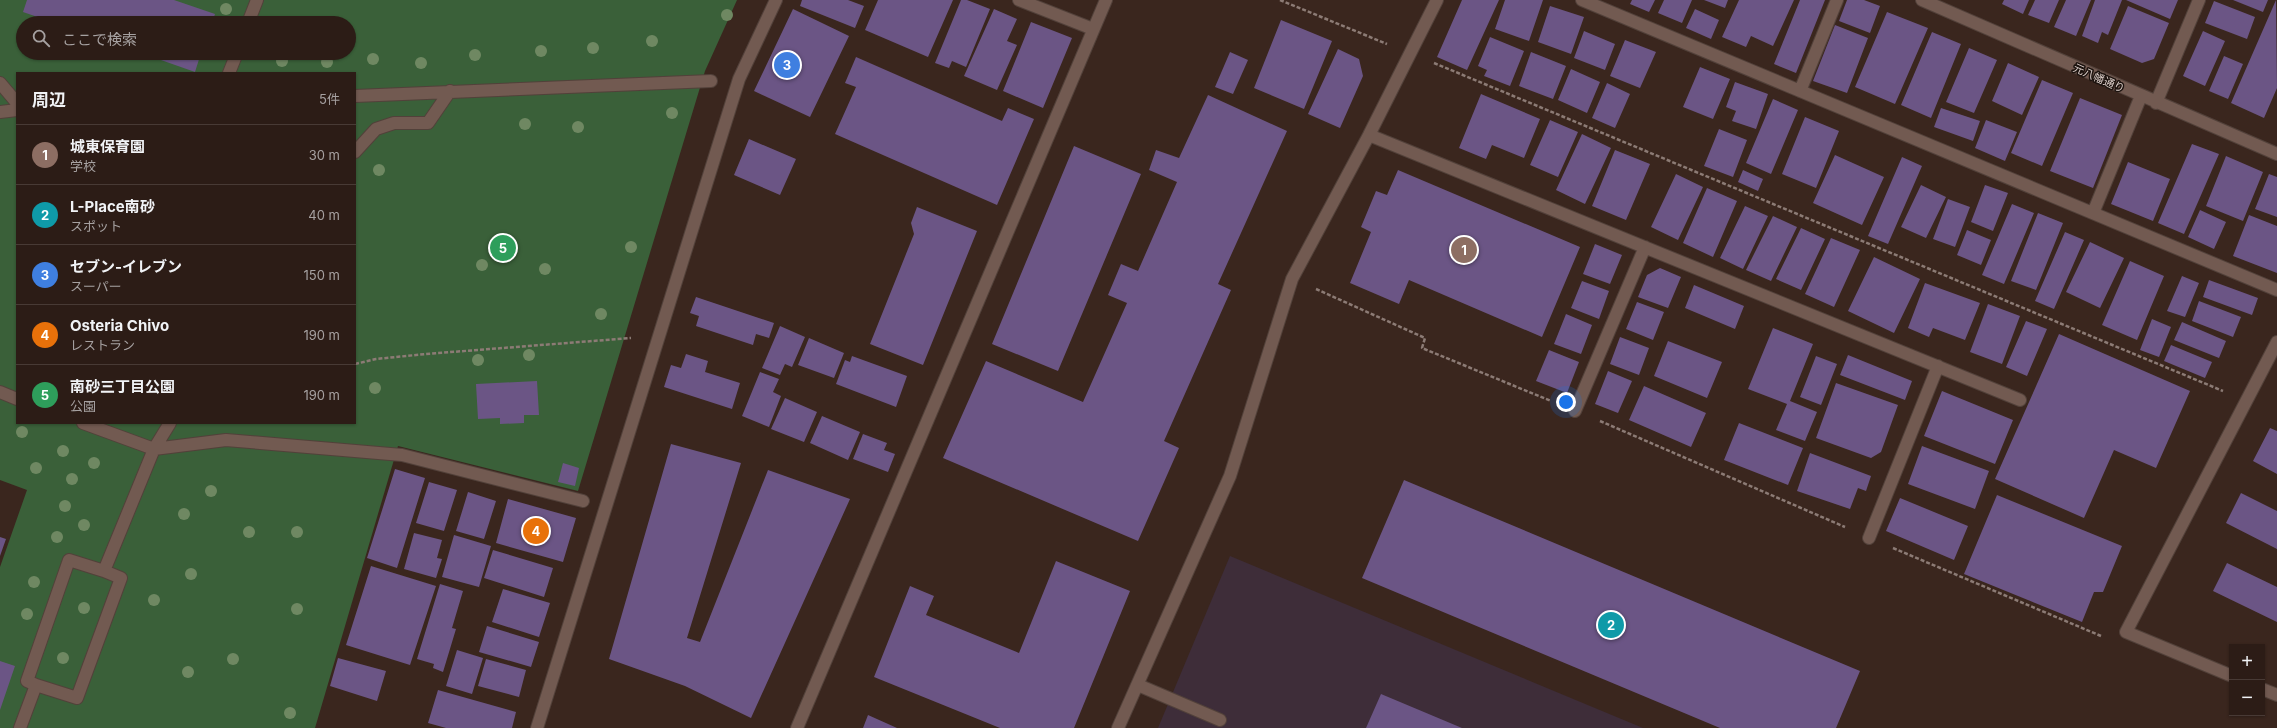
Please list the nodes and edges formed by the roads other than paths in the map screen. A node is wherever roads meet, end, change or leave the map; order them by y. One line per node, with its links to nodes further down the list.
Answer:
1 (257, 0): 10 (street)
2 (776, 0): 50 (street)
3 (1019, 0): 11 (street)
4 (1106, 0): 11 (street)
5 (1437, 0): 24 (street)
6 (1582, 0): 16 (street)
7 (1837, 0): 16 (street)
8 (1922, 0): 19 (street, 元八幡通り)
9 (2199, 0): 21 (street)
10 (251, 16)
11 (1094, 29): 51 (street)
12 (234, 60): 13 (street)
13 (229, 72)
14 (711, 81): 17 (street)
15 (0, 83): 20 (street)
16 (1800, 90): 27 (street)
17 (450, 91): 18 (street); 25 (street)
18 (356, 96)
19 (2141, 96): 21 (street, 元八幡通り); 27 (street)
20 (16, 102)
21 (2156, 103): 26 (street, 元八幡通り)
22 (16, 110): 23 (street)
23 (0, 112)
24 (1370, 135): 28 (street); 45 (street)
25 (356, 151)
26 (2277, 154)
27 (2093, 213): 29 (street)
28 (1645, 247): 31 (street); 35 (street)
29 (2277, 290)
30 (2277, 342): 43 (street)
31 (1938, 366): 34 (street); 41 (street)
32 (0, 392): 33 (street)
33 (16, 398)
34 (2020, 400)
35 (1575, 411)
36 (88, 424): 38 (street)
37 (169, 424): 39 (street)
38 (114, 429): 39 (street)
39 (154, 449): 40 (street); 42 (street)
40 (583, 501)
41 (1869, 538)
42 (104, 571): 44 (street); 44 (street)
43 (2229, 675)
44 (36, 685): 49 (street)
45 (1138, 685): 48 (street); 52 (street)
46 (2265, 690): 47 (street)
47 (2277, 695)
48 (1220, 720)
49 (20, 728)
50 (537, 728)
51 (797, 728)
52 (1118, 728)

